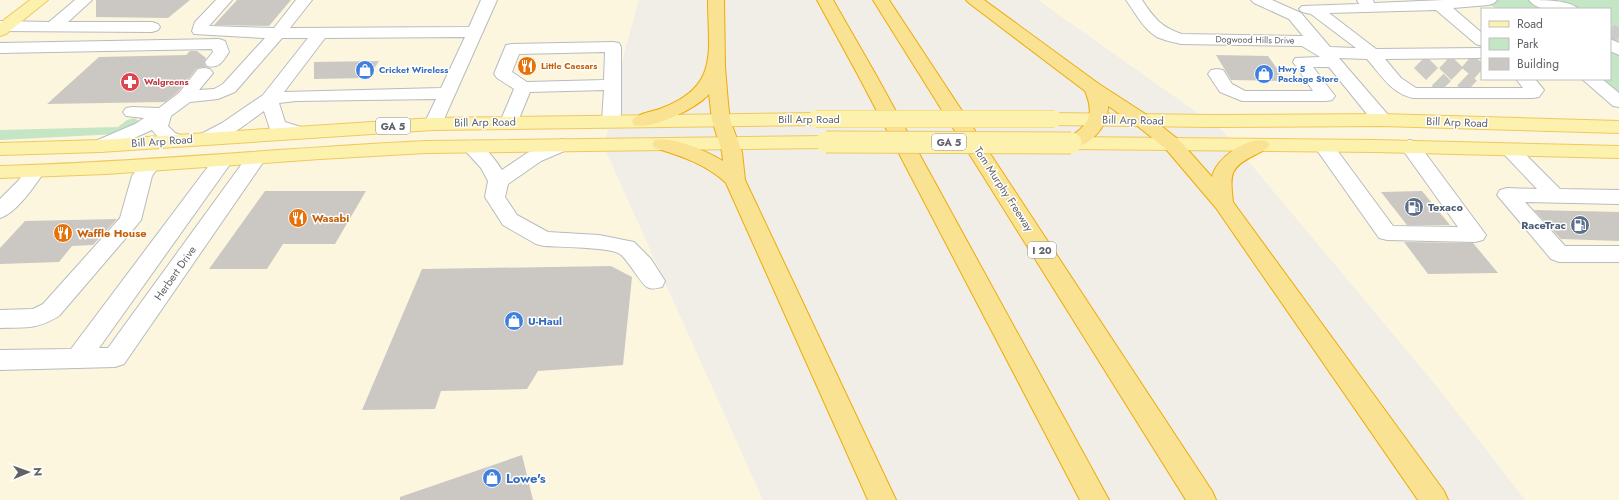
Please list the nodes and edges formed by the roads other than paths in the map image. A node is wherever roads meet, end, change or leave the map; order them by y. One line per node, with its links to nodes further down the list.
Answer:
1 (40, 0): 24 (main road)
2 (84, 0): 23 (street)
3 (224, 0): 27 (street)
4 (304, 0): 27 (street)
5 (489, 0): 26 (street)
6 (716, 0): 34 (highway)
7 (825, 0): 93 (highway)
8 (881, 0): 94 (highway, Tom Murphy Freeway / I 20)
9 (974, 0): 40 (highway)
10 (1134, 0): 33 (street, Dogwood Hills Drive)
11 (1260, 0): 21 (street)
12 (1482, 0): 13 (street); 17 (street); 18 (street)
13 (1489, 0)
14 (1537, 0): 19 (street)
15 (1555, 0): 20 (street)
16 (1367, 4): 17 (street); 22 (street)
17 (1440, 5): 29 (street)
18 (1495, 8)
19 (1550, 8)
20 (1569, 8)
21 (1282, 9): 22 (street); 33 (street)
22 (1315, 9): 32 (street)
23 (53, 26): 24 (street); 25 (street)
24 (2, 27)
25 (152, 27)
26 (475, 32): 28 (street); 41 (street)
27 (278, 33): 28 (street); 44 (street)
28 (320, 33): 45 (street)
29 (1481, 40)
30 (0, 48): 44 (street)
31 (1481, 53): 32 (street)
32 (1372, 54): 33 (street); 36 (street)
33 (1330, 57): 43 (street); 52 (street, Dogwood Hills Drive)
34 (716, 67): 49 (highway); 54 (highway)
35 (1217, 74): 42 (street)
36 (1526, 80)
37 (1592, 80): 46 (street)
38 (612, 85): 39 (street); 39 (street); 53 (street)
39 (523, 87): 57 (street)
40 (1093, 88): 50 (highway); 55 (highway)
41 (447, 93): 45 (street); 58 (street)
42 (1242, 96): 43 (street); 56 (street)
43 (1314, 96): 51 (street)
44 (185, 97): 48 (street)
45 (269, 99): 60 (street); 61 (street)
46 (1619, 102)
47 (132, 112): 48 (street)
48 (163, 114): 62 (street); 69 (street)
49 (721, 120): 50 (main road, Bill Arp Road / GA 5, bridge); 54 (main road, Bill Arp Road / GA 5); 63 (highway)
50 (1098, 120): 55 (main road, Bill Arp Road / GA 5); 64 (highway)
51 (1331, 120): 52 (main road, Bill Arp Road / GA 5); 56 (main road, Bill Arp Road / GA 5)
52 (1382, 120): 59 (main road, Bill Arp Road / GA 5)
53 (610, 121): 54 (main road, Bill Arp Road / GA 5); 57 (main road, Bill Arp Road / GA 5)
54 (640, 121)
55 (1143, 121): 56 (main road, Bill Arp Road / GA 5); 66 (highway)
56 (1258, 121)
57 (509, 122): 58 (main road, Bill Arp Road / GA 5)
58 (433, 124): 60 (main road, Bill Arp Road / GA 5)
59 (1619, 127)
60 (298, 132): 61 (main road, Bill Arp Road / GA 5)
61 (208, 138): 62 (main road, Bill Arp Road / GA 5)
62 (176, 140): 69 (main road, Bill Arp Road / GA 5)
63 (730, 143): 64 (main road, Bill Arp Road / GA 5, bridge); 65 (main road, Bill Arp Road / GA 5); 81 (highway)
64 (1071, 143): 66 (main road, Bill Arp Road / GA 5)
65 (662, 144): 67 (main road, Bill Arp Road / GA 5); 81 (highway)
66 (1172, 144): 68 (main road, Bill Arp Road / GA 5); 85 (highway)
67 (562, 145): 70 (main road, Bill Arp Road / GA 5); 82 (street)
68 (1260, 145): 71 (main road, Bill Arp Road / GA 5); 85 (highway)
69 (100, 146): 73 (main road, Bill Arp Road / GA 5)
70 (471, 146): 76 (main road, Bill Arp Road / GA 5); 82 (street)
71 (1324, 146): 72 (main road, Bill Arp Road / GA 5); 72 (street)
72 (1410, 146): 74 (main road, Bill Arp Road / GA 5)
73 (0, 149)
74 (1510, 150): 75 (main road, Bill Arp Road / GA 5); 83 (street)
75 (1619, 152)
76 (256, 158): 77 (main road, Bill Arp Road / GA 5); 90 (street, Herbert Drive)
77 (223, 160): 78 (main road, Bill Arp Road / GA 5); 90 (street)
78 (150, 165): 79 (main road, Bill Arp Road / GA 5); 89 (street)
79 (35, 171): 80 (main road, Bill Arp Road / GA 5); 86 (street)
80 (0, 172)
81 (735, 180): 92 (highway)
82 (498, 181): 88 (street)
83 (1555, 196): 84 (street); 87 (street)
84 (1619, 197)
85 (1223, 203): 95 (highway)
86 (0, 211)
87 (1619, 254)
88 (654, 280)
89 (0, 319)
90 (78, 358): 91 (street, Herbert Drive)
91 (0, 360)
92 (882, 500)
93 (1095, 500)
94 (1202, 500)
95 (1434, 500)

